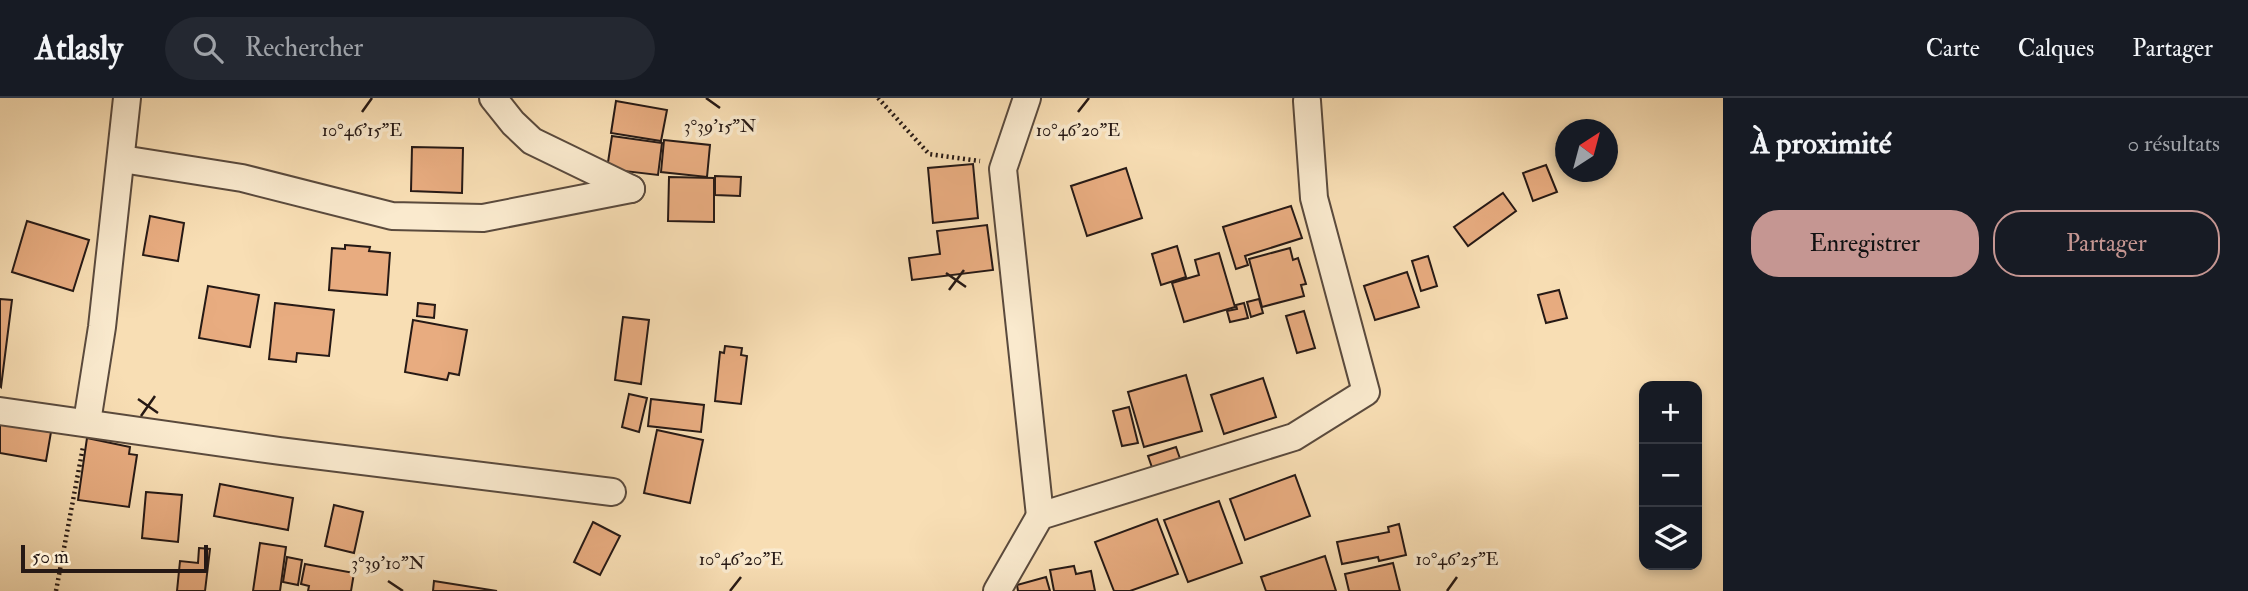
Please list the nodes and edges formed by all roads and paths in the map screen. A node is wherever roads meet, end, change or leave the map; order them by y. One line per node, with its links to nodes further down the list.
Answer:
1 (127, 98): 7 (street)
2 (493, 98): 7 (street)
3 (878, 98): 6 (path)
4 (1027, 98): 6 (street)
5 (1307, 101): 11 (street)
6 (1008, 155): 11 (street)
7 (122, 159): 9 (street)
8 (0, 411): 9 (street)
9 (88, 422): 10 (street); 12 (path)
10 (612, 492)
11 (1040, 516): 13 (street)
12 (56, 591)
13 (997, 591)

